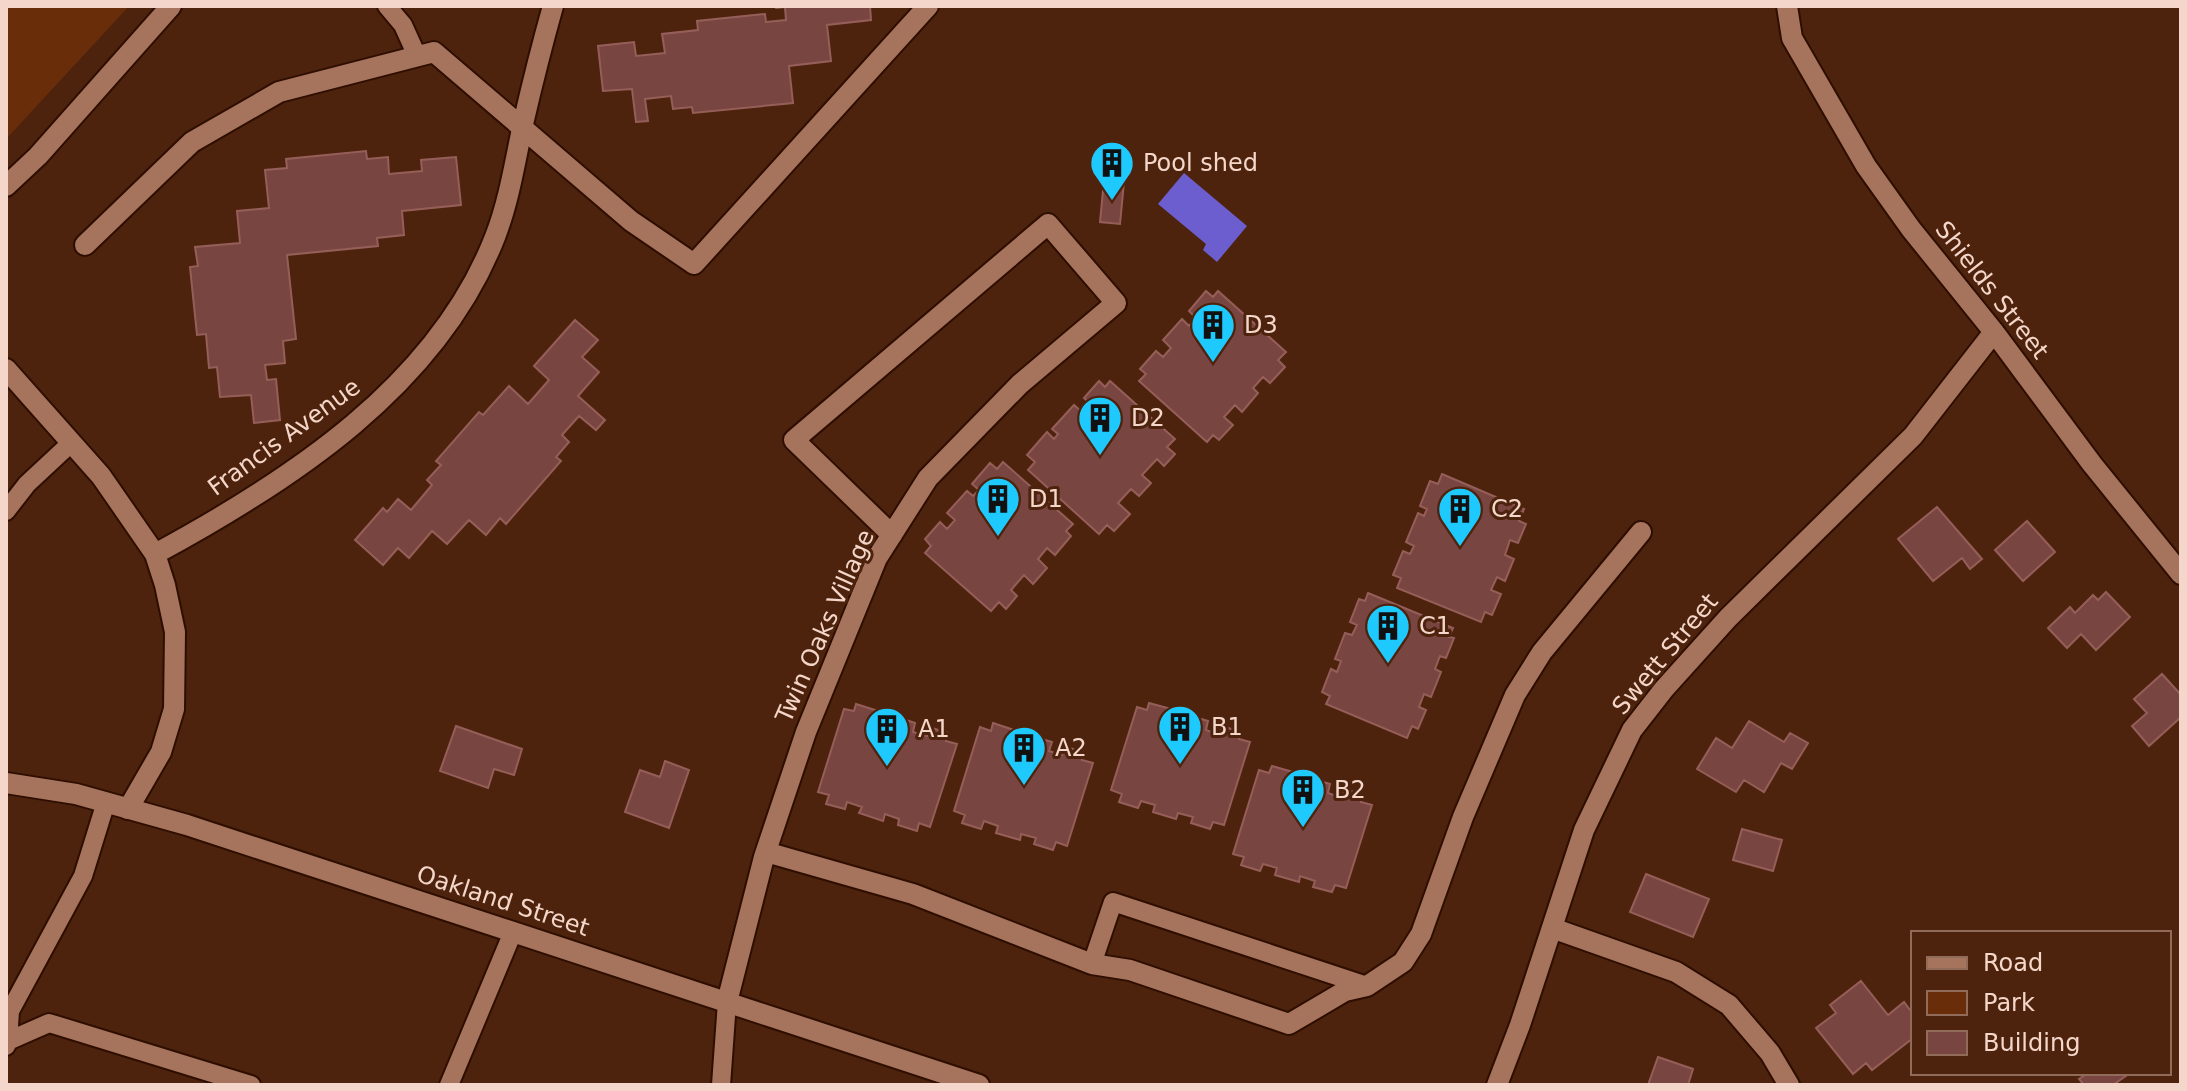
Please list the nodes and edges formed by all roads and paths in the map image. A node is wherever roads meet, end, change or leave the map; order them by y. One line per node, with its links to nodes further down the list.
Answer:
1 (171, 6): 8 (street)
2 (387, 6): 6 (lane)
3 (553, 6): 7 (street, Francis Avenue)
4 (928, 6): 7 (street)
5 (1788, 14): 10 (street, Shields Street)
6 (417, 56): 7 (street); 9 (street)
7 (523, 127): 16 (street, Francis Avenue)
8 (6, 186)
9 (85, 245)
10 (1994, 332): 17 (street, Shields Street); 22 (street, Swett Street)
11 (6, 369): 12 (street)
12 (71, 443): 13 (lane); 16 (street)
13 (6, 511)
14 (1641, 532): 25 (street)
15 (892, 535): 15 (street, Twin Oaks Village); 21 (street, Twin Oaks Village)
16 (155, 554): 20 (street)
17 (2181, 574)
18 (6, 783): 19 (street, Oakland Street)
19 (106, 802): 20 (street, Oakland Street); 27 (lane)
20 (128, 809): 23 (street, Oakland Street)
21 (766, 852): 24 (street); 26 (street, Twin Oaks Village)
22 (1552, 928): 33 (street, Swett Street); 34 (street)
23 (513, 932): 26 (street, Oakland Street); 30 (lane)
24 (1092, 964): 25 (street); 25 (lane)
25 (1367, 986)
26 (727, 1002): 31 (lane); 32 (street, Oakland Street)
27 (8, 1011): 28 (lane)
28 (7, 1044): 29 (lane)
29 (251, 1085)
30 (449, 1085)
31 (721, 1085)
32 (979, 1085)
33 (1497, 1085)
34 (1789, 1085)

